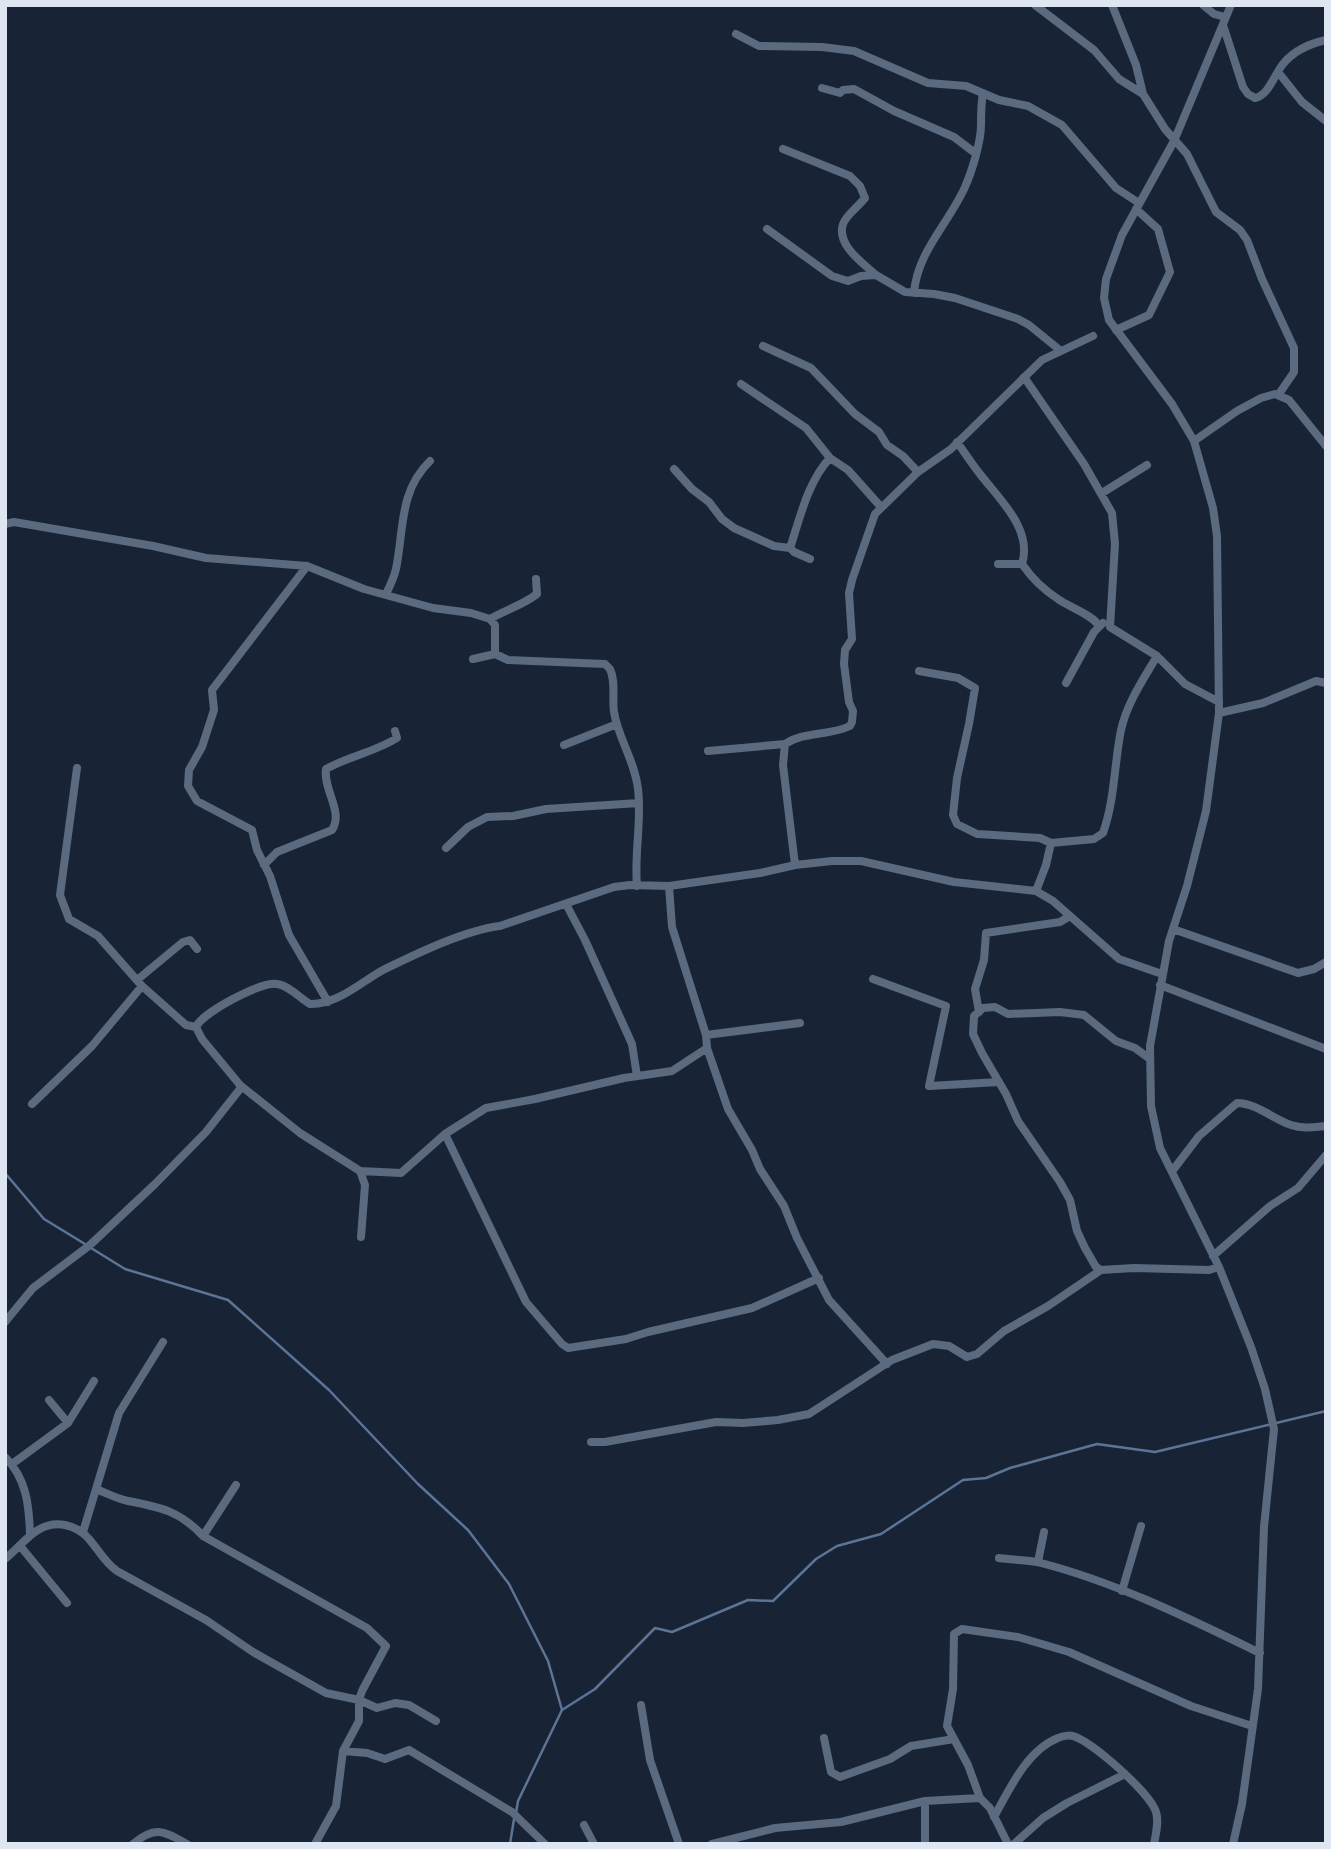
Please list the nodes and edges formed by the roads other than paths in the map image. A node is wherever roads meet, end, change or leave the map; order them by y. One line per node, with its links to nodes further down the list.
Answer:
1 (1035, 5): 11 (street)
2 (1112, 5): 11 (street)
3 (1203, 5): 5 (street)
4 (1231, 5): 5 (street)
5 (1224, 21): 8 (street); 13 (street)
6 (736, 34): 10 (street)
7 (1326, 40): 8 (street)
8 (1278, 72): 12 (street)
9 (822, 88): 15 (street)
10 (983, 93): 15 (street); 16 (street)
11 (1143, 94): 13 (street)
12 (1326, 121)
13 (1174, 141): 16 (street); 26 (street)
14 (783, 149): 18 (street)
15 (975, 153): 19 (street)
16 (1138, 206): 20 (street); 20 (street)
17 (767, 229): 18 (street)
18 (876, 275): 19 (street)
19 (914, 293): 23 (street)
20 (1116, 330): 27 (street)
21 (1093, 336): 23 (street)
22 (763, 346): 34 (street)
23 (1061, 351): 24 (street)
24 (1024, 377): 28 (street); 35 (street)
25 (741, 384): 30 (street)
26 (1279, 394): 27 (street); 29 (street)
27 (1194, 441): 54 (street)
28 (957, 442): 34 (street); 41 (street)
29 (1326, 446)
30 (830, 458): 36 (street); 38 (street)
31 (430, 461): 44 (street)
32 (1147, 465): 35 (street)
33 (674, 469): 38 (street)
34 (918, 472): 36 (street)
35 (1102, 493): 46 (street)
36 (881, 507): 58 (street)
37 (5, 524): 42 (street)
38 (790, 548): 39 (street)
39 (810, 559)
40 (998, 564): 41 (street)
41 (1022, 564): 47 (street)
42 (307, 566): 44 (street); 65 (street)
43 (536, 579): 45 (street)
44 (386, 594): 45 (street)
45 (491, 619): 48 (street)
46 (1109, 620): 47 (street); 49 (street)
47 (1099, 626): 52 (street)
48 (495, 654): 50 (street); 56 (street)
49 (1157, 656): 54 (street); 63 (street)
50 (473, 659)
51 (919, 671): 63 (street)
52 (1066, 683)
53 (1326, 683): 55 (street)
54 (1219, 702): 55 (street)
55 (1219, 713): 72 (street)
56 (617, 724): 59 (street); 62 (street)
57 (395, 731): 65 (street)
58 (785, 744): 60 (street); 66 (street)
59 (564, 745)
60 (708, 751)
61 (77, 768): 77 (street)
62 (639, 803): 64 (street); 67 (street)
63 (1051, 843): 69 (street)
64 (446, 848)
65 (264, 865): 79 (street)
66 (795, 865): 68 (street); 69 (street)
67 (637, 886): 68 (street); 70 (street)
68 (669, 886): 83 (street)
69 (1036, 891): 71 (street)
70 (566, 904): 79 (street); 87 (street)
71 (1070, 916): 75 (street); 80 (street)
72 (1173, 929): 74 (street); 75 (street)
73 (197, 949): 77 (street)
74 (1326, 962)
75 (1161, 974): 78 (street)
76 (873, 979): 88 (street)
77 (139, 983): 82 (street); 90 (street)
78 (1160, 985): 85 (street); 86 (street)
79 (328, 1002): 82 (street)
80 (979, 1012): 86 (street); 88 (street)
81 (800, 1023): 83 (street)
82 (196, 1027): 89 (street)
83 (706, 1035): 84 (street)
84 (707, 1048): 87 (street); 100 (street)
85 (1326, 1049)
86 (1150, 1059): 94 (street)
87 (637, 1076): 92 (street)
88 (999, 1082): 99 (street)
89 (240, 1085): 95 (street); 101 (street)
90 (32, 1104)
91 (1326, 1126): 94 (street)
92 (445, 1134): 95 (street); 100 (street)
93 (1326, 1155): 97 (street)
94 (1173, 1170): 97 (street)
95 (360, 1171): 96 (street)
96 (360, 1237)
97 (1213, 1256): 98 (street)
98 (1219, 1267): 99 (street); 122 (street)
99 (1101, 1270): 103 (street)
100 (819, 1278): 103 (street)
101 (5, 1322)
102 (163, 1342): 110 (street)
103 (887, 1364): 107 (street)
104 (94, 1381): 106 (street)
105 (49, 1400): 106 (street)
106 (68, 1423): 108 (street)
107 (591, 1442)
108 (8, 1460): 114 (street)
109 (236, 1485): 115 (street)
110 (96, 1489): 112 (street); 115 (street)
111 (1141, 1526): 120 (street)
112 (83, 1532): 114 (street); 123 (street)
113 (1044, 1532): 119 (street)
114 (30, 1534): 116 (street)
115 (203, 1536): 123 (street)
116 (20, 1547): 118 (street); 121 (street)
117 (999, 1558): 119 (street)
118 (5, 1559)
119 (1038, 1562): 120 (street)
120 (1122, 1591): 122 (street)
121 (67, 1603)
122 (1260, 1653): 126 (street)
123 (359, 1700): 125 (street); 129 (street)
124 (641, 1705): 141 (street)
125 (436, 1721)
126 (1252, 1726): 128 (street); 148 (street)
127 (824, 1738): 128 (street)
128 (954, 1739): 131 (street)
129 (343, 1751): 138 (street); 139 (street)
130 (1125, 1774): 133 (street); 146 (street); 147 (street)
131 (979, 1798): 132 (street); 133 (street)
132 (925, 1801): 135 (street); 144 (street)
133 (994, 1816): 145 (street)
134 (584, 1825): 140 (street)
135 (754, 1833): 142 (street); 143 (street)
136 (133, 1844): 137 (street)
137 (187, 1844)
138 (315, 1844)
139 (545, 1844)
140 (594, 1844)
141 (680, 1844)
142 (712, 1844)
143 (757, 1844)
144 (926, 1844)
145 (1008, 1844)
146 (1014, 1844)
147 (1154, 1844)
148 (1233, 1844)

